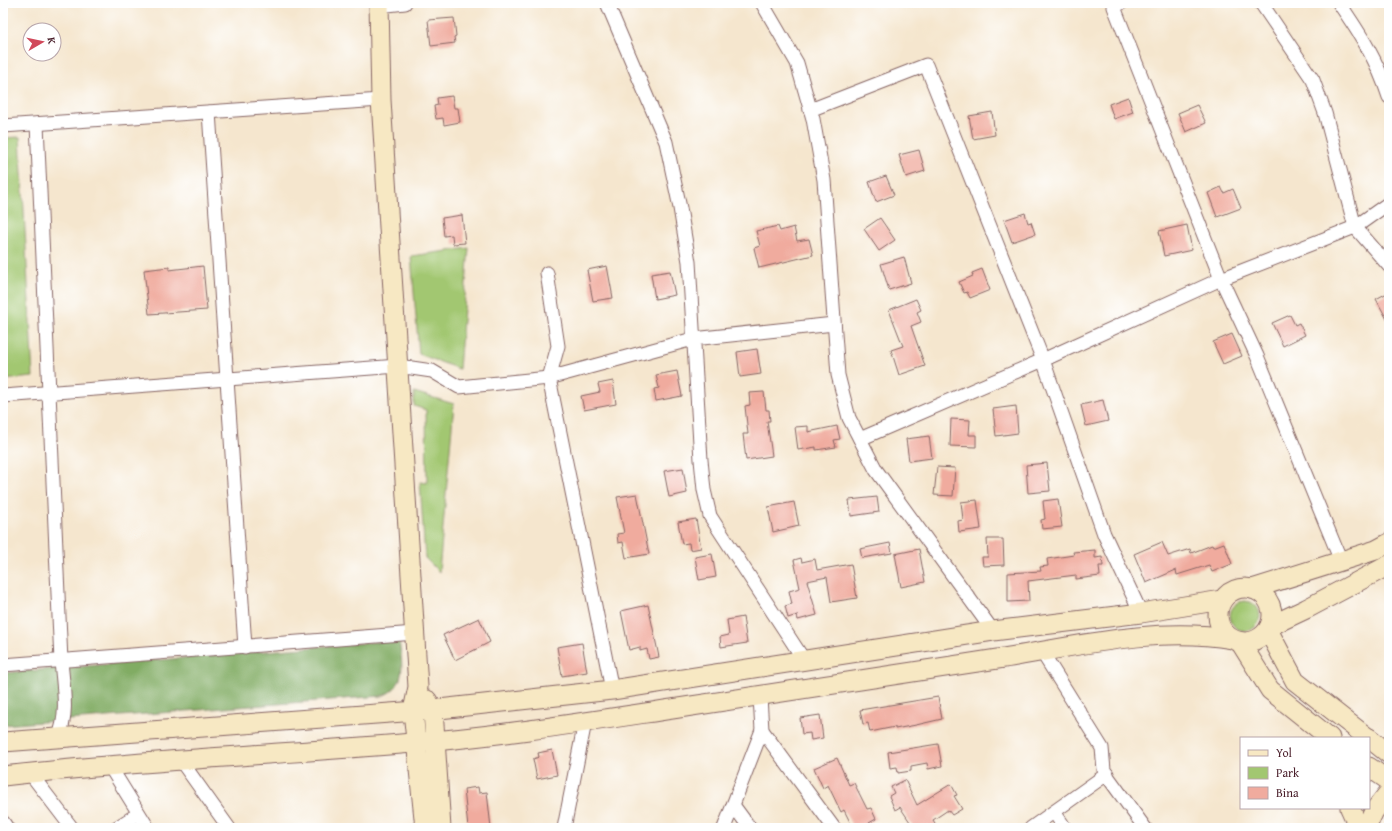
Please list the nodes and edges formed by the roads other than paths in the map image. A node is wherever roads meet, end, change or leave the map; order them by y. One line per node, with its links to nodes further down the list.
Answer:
1 (405, 3): 7 (street)
2 (607, 3): 20 (street)
3 (762, 3): 10 (street)
4 (1121, 3): 18 (street)
5 (1261, 3): 15 (street)
6 (1339, 3): 8 (street)
7 (379, 4): 9 (street)
8 (1389, 97)
9 (382, 100): 11 (street); 22 (street)
10 (810, 110): 19 (street); 21 (street)
11 (209, 112): 12 (street); 24 (street)
12 (38, 124): 13 (street); 25 (street)
13 (3, 126)
14 (1389, 203): 15 (street)
15 (1355, 227): 16 (street); 18 (street)
16 (1389, 266)
17 (547, 273): 23 (street)
18 (1221, 278): 21 (street); 29 (street)
19 (834, 324): 20 (street); 27 (street)
20 (693, 339): 23 (street); 40 (street)
21 (1044, 360): 27 (street); 33 (street)
22 (398, 366): 23 (street); 24 (street); 36 (street)
23 (549, 378): 44 (street)
24 (226, 379): 25 (street); 38 (street)
25 (50, 393): 26 (street); 41 (street)
26 (3, 396)
27 (860, 439): 35 (street)
28 (1389, 544): 29 (street)
29 (1341, 561): 31 (street)
30 (1389, 565): 34 (street)
31 (1252, 589): 32 (street); 34 (street)
32 (1222, 600): 33 (street); 37 (street)
33 (1141, 613): 35 (street)
34 (1269, 628): 37 (street); 53 (street)
35 (993, 631): 40 (street)
36 (415, 633): 38 (street); 43 (street)
37 (1236, 640): 39 (street); 48 (street)
38 (245, 647): 41 (street)
39 (1042, 652): 45 (street); 65 (street)
40 (804, 660): 44 (street)
41 (61, 661): 42 (street); 54 (street)
42 (3, 665)
43 (418, 687): 46 (street); 47 (street)
44 (612, 690): 46 (street)
45 (760, 696): 49 (street); 50 (street)
46 (432, 710): 47 (street); 56 (street)
47 (413, 711): 54 (street); 58 (street)
48 (1299, 715): 51 (street); 52 (street)
49 (585, 722): 56 (street); 81 (street)
50 (762, 730): 69 (street); 84 (street)
51 (1313, 737)
52 (1329, 737)
53 (1368, 737)
54 (58, 738): 57 (street)
55 (1370, 739): 60 (street)
56 (435, 741): 58 (street); 80 (street)
57 (3, 742)
58 (416, 743): 61 (street); 79 (street)
59 (1370, 749): 60 (street)
60 (1388, 753)
61 (181, 761): 62 (street); 78 (street)
62 (109, 765): 64 (street); 72 (street)
63 (1370, 768): 67 (street)
64 (30, 772): 66 (street); 75 (street)
65 (1106, 774): 71 (street); 87 (street)
66 (3, 776)
67 (1389, 781)
68 (1389, 792): 89 (street)
69 (733, 805): 82 (street); 83 (street)
70 (1350, 809): 88 (street)
71 (1054, 812): 85 (street); 86 (street)
72 (138, 814): 76 (street); 77 (street)
73 (3, 822): 74 (street)
74 (7, 828)
75 (72, 828)
76 (116, 828)
77 (148, 828)
78 (229, 828)
79 (425, 828)
80 (441, 828)
81 (564, 828)
82 (724, 828)
83 (750, 828)
84 (834, 828)
85 (1031, 828)
86 (1065, 828)
87 (1145, 828)
88 (1359, 828)
89 (1366, 828)

